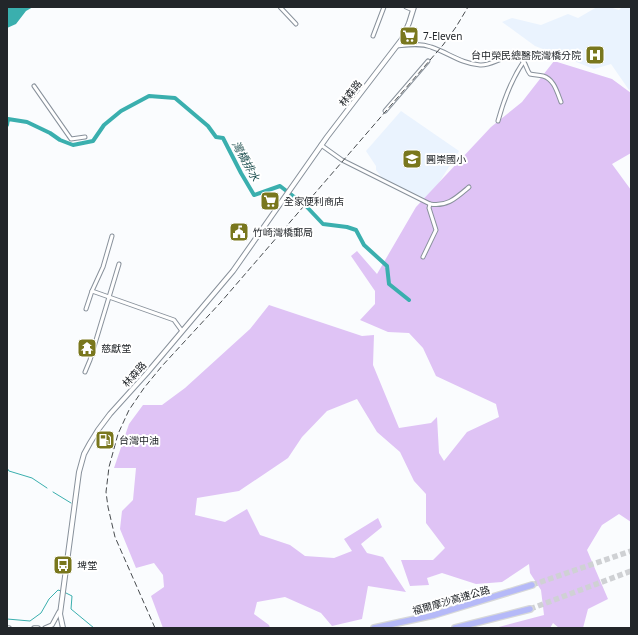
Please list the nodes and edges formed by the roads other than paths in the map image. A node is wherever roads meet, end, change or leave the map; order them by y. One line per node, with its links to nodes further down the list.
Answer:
1 (280, 7): 5 (street)
2 (384, 7): 6 (street)
3 (406, 7): 4 (street)
4 (414, 8): 7 (main road, 林森路)
5 (296, 24)
6 (373, 36)
7 (397, 46): 9 (street); 15 (main road, 林森路)
8 (428, 61): 12 (street)
9 (524, 61): 11 (street); 13 (street)
10 (34, 86): 14 (street)
11 (561, 102)
12 (385, 111)
13 (498, 121)
14 (85, 137)
15 (321, 146): 17 (street); 24 (main road, 林森路)
16 (469, 187): 17 (street)
17 (430, 204): 19 (street)
18 (112, 236): 21 (street)
19 (423, 257)
20 (119, 264): 22 (street)
21 (92, 291): 22 (street); 23 (street)
22 (108, 297): 24 (street); 25 (street)
23 (86, 309)
24 (182, 331): 27 (main road, 林森路)
25 (85, 372)
26 (532, 585): 33 (highway, 福爾摩沙高速公路)
27 (61, 609): 31 (street); 32 (main road, 林森路)
28 (530, 609): 34 (highway)
29 (34, 628): 30 (street)
30 (38, 628)
31 (45, 628)
32 (63, 628)
33 (374, 628)
34 (455, 628)

